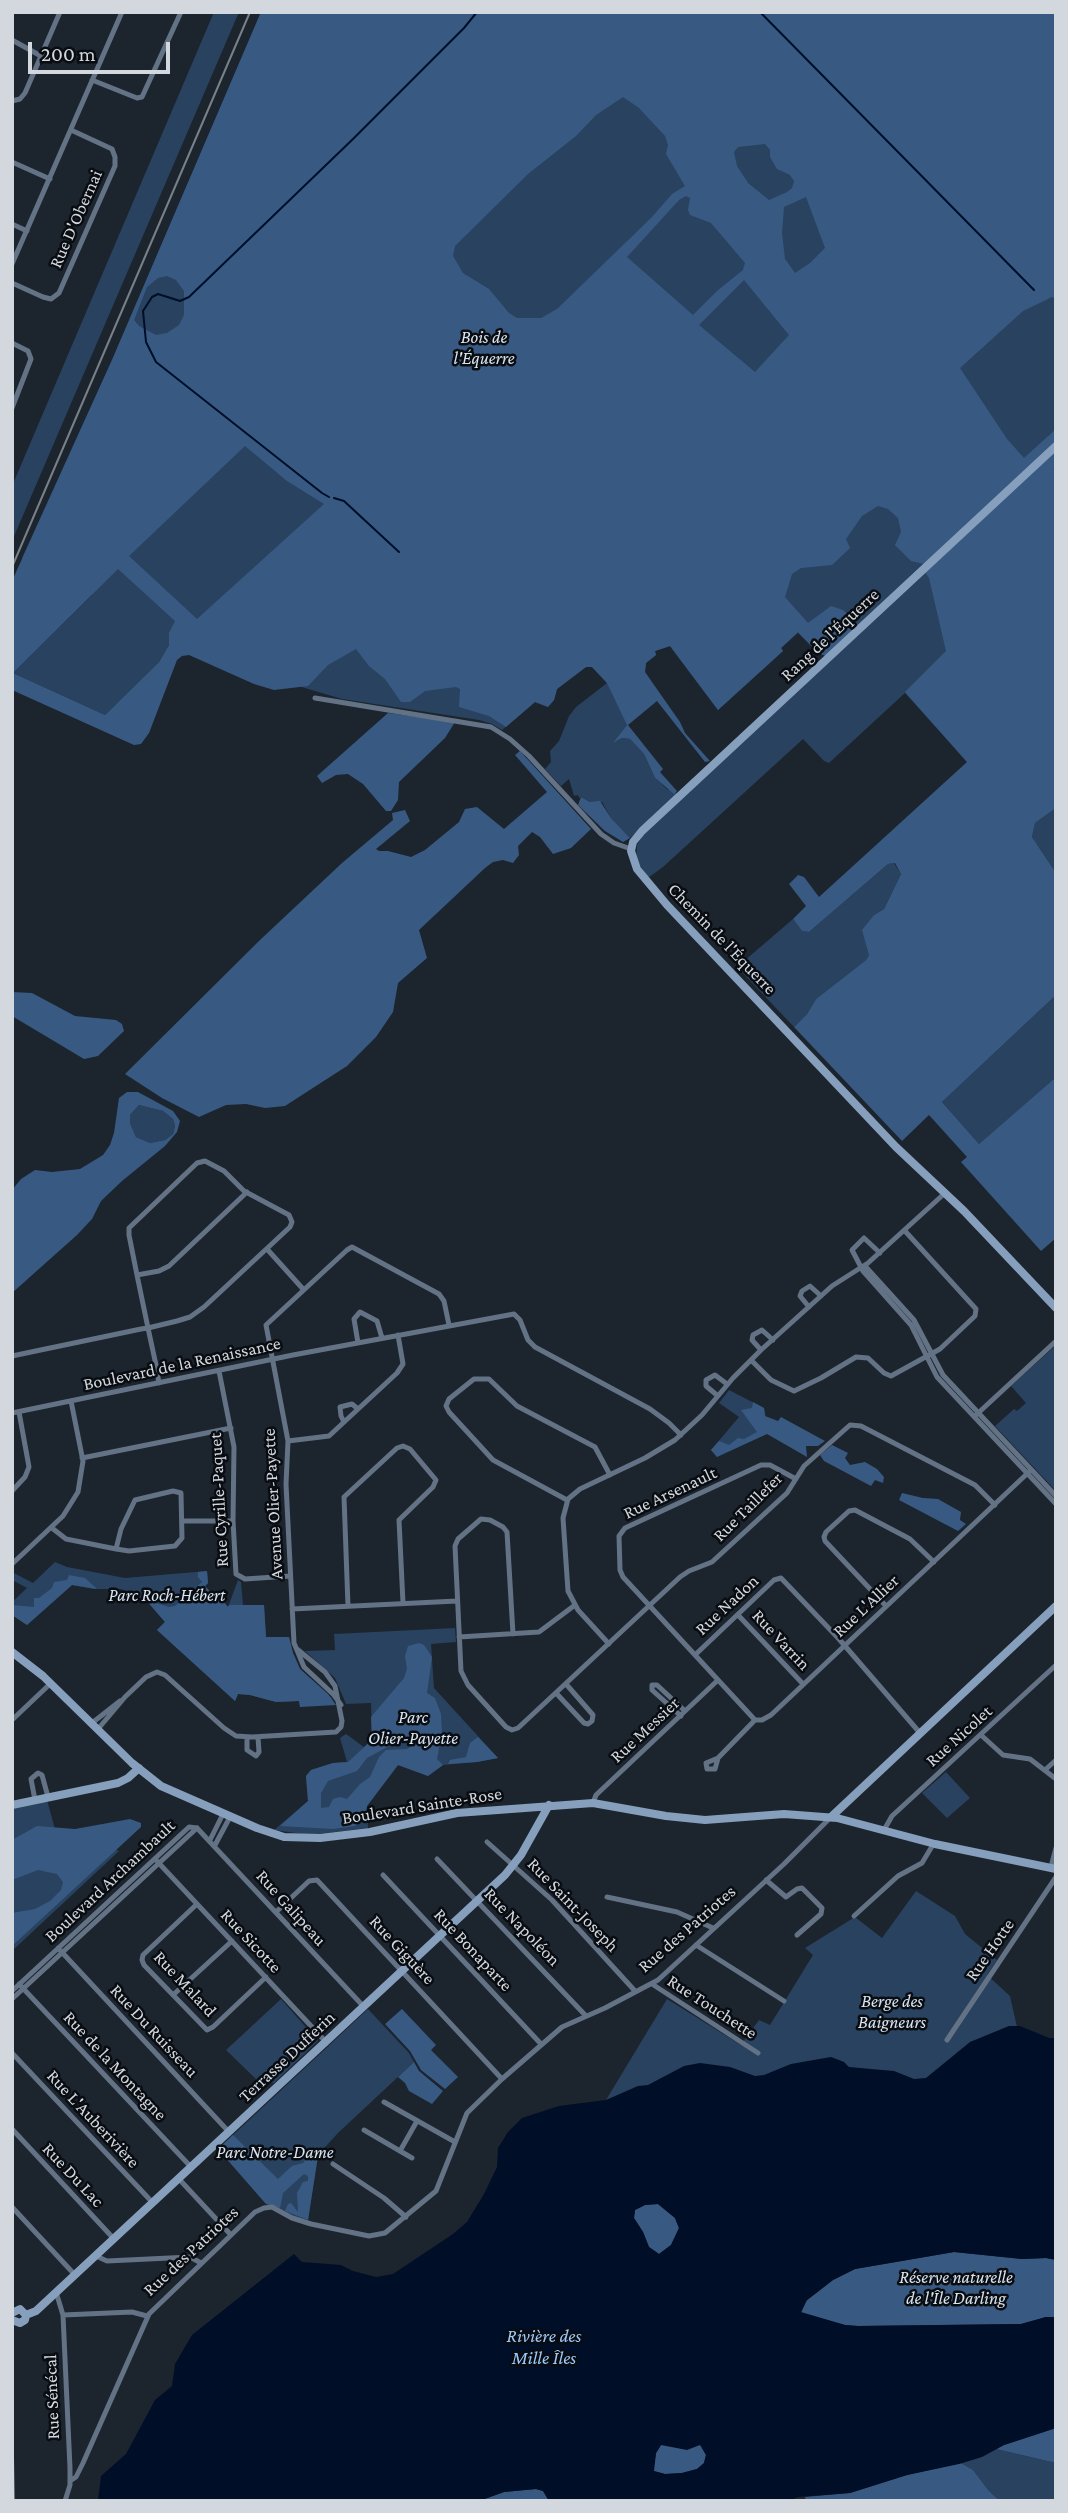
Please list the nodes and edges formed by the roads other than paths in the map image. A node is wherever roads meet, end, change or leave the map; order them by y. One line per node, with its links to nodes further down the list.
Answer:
1 (60, 12): 5 (street)
2 (122, 12): 6 (street)
3 (181, 12): 6 (street)
4 (12, 40): 5 (street)
5 (41, 56): 7 (street)
6 (92, 80): 8 (street)
7 (12, 101)
8 (71, 130): 10 (street); 14 (street, Rue D'Obernai)
9 (12, 162): 10 (street)
10 (50, 179): 12 (street)
11 (12, 224): 12 (street)
12 (27, 230): 13 (street)
13 (12, 264)
14 (12, 284)
15 (12, 343): 16 (street)
16 (12, 408)
17 (1056, 446): 19 (street, Rang de l'Équerre)
18 (315, 698): 19 (street)
19 (631, 849): 21 (street, Chemin de l'Équerre)
20 (247, 1192): 23 (street); 26 (street); 26 (street)
21 (945, 1193): 22 (street); 30 (street, Chemin de l'Équerre)
22 (905, 1231): 24 (street); 39 (street)
23 (267, 1249): 27 (street); 32 (street)
24 (880, 1253): 25 (street); 25 (street)
25 (863, 1267): 28 (street); 39 (street)
26 (137, 1275): 32 (street)
27 (303, 1289): 31 (street); 41 (street, Avenue Olier-Payette)
28 (821, 1296): 29 (street); 29 (street)
29 (810, 1307): 35 (street)
30 (1056, 1308)
31 (449, 1325): 33 (street, Boulevard de la Renaissance); 53 (street, Boulevard de la Renaissance)
32 (148, 1328): 40 (street); 44 (street)
33 (398, 1335): 34 (street, Boulevard de la Renaissance); 48 (street)
34 (382, 1338): 37 (street, Boulevard de la Renaissance); 37 (street)
35 (773, 1340): 38 (street); 38 (street)
36 (1056, 1340): 50 (street)
37 (358, 1343): 41 (street, Boulevard de la Renaissance)
38 (761, 1350): 42 (street)
39 (928, 1355): 42 (street); 50 (street)
40 (12, 1356)
41 (271, 1360): 43 (street, Boulevard de la Renaissance); 54 (street, Avenue Olier-Payette)
42 (751, 1360): 45 (street)
43 (219, 1371): 44 (street, Boulevard de la Renaissance); 52 (street, Rue Cyrille-Paquet)
44 (159, 1383): 47 (street, Boulevard de la Renaissance)
45 (727, 1384): 46 (street); 46 (street)
46 (718, 1396): 53 (street)
47 (71, 1402): 49 (street, Boulevard de la Renaissance); 55 (street)
48 (358, 1409): 51 (street); 51 (street)
49 (15, 1413): 59 (street)
50 (976, 1415): 56 (street)
51 (344, 1422): 54 (street)
52 (231, 1428): 55 (street); 65 (street, Rue Cyrille-Paquet)
53 (681, 1435): 57 (street)
54 (288, 1441): 70 (street, Avenue Olier-Payette)
55 (82, 1458): 66 (street)
56 (1029, 1472): 60 (street); 62 (street, Rue L'Allier); 63 (street)
57 (610, 1475): 61 (street); 61 (street)
58 (796, 1479): 62 (street, Rue Taillefer); 74 (street, Rue Taillefer); 74 (street, Rue Arsenault)
59 (12, 1491)
60 (1056, 1496)
61 (567, 1500): 73 (street)
62 (995, 1504): 68 (street, Rue L'Allier)
63 (1056, 1504)
64 (183, 1521): 65 (street); 67 (street); 67 (street)
65 (233, 1521): 70 (street, Rue Cyrille-Paquet)
66 (52, 1528): 67 (street); 69 (street)
67 (116, 1549)
68 (934, 1562): 76 (street, Rue L'Allier); 76 (street)
69 (12, 1564)
70 (290, 1576): 78 (street, Avenue Olier-Payette)
71 (457, 1601): 72 (street); 80 (street, Rue Taillefer); 81 (street, Rue Taillefer)
72 (403, 1603): 75 (street); 75 (street)
73 (575, 1605): 80 (street); 82 (street)
74 (649, 1605): 82 (street, Rue Taillefer); 86 (street, Rue Arsenault)
75 (348, 1606): 78 (street)
76 (886, 1606): 83 (street, Rue L'Allier)
77 (1056, 1606): 98 (street, Rue des Patriotes)
78 (292, 1609): 84 (street, Avenue Olier-Payette)
79 (738, 1615): 83 (street, Rue Nadon); 86 (street, Rue Nadon); 91 (street, Rue Varrin)
80 (513, 1634): 81 (street)
81 (459, 1637): 92 (street, Rue Taillefer)
82 (609, 1644): 90 (street, Rue Taillefer)
83 (844, 1646): 91 (street, Rue L'Allier); 98 (street, Rue Nadon)
84 (295, 1647): 93 (street, Avenue Olier-Payette); 93 (street)
85 (12, 1652): 89 (street, Boulevard Sainte-Rose)
86 (695, 1655): 88 (street, Rue Arsenault)
87 (1056, 1665): 99 (street, Rue Nicolet)
88 (718, 1680): 94 (street, Rue Messier); 96 (street, Rue Arsenault)
89 (51, 1683): 95 (street); 97 (street, Boulevard Sainte-Rose)
90 (566, 1684): 92 (street, Rue Taillefer); 92 (street)
91 (803, 1684): 96 (street, Rue L'Allier)
92 (556, 1693)
93 (341, 1705): 101 (street)
94 (683, 1714): 94 (street); 109 (street, Rue Messier)
95 (12, 1720)
96 (755, 1720): 102 (street, Rue L'Allier)
97 (95, 1726): 100 (street); 104 (street, Boulevard Sainte-Rose)
98 (920, 1733): 113 (street, Rue des Patriotes)
99 (981, 1735): 105 (street); 115 (street, Rue Nicolet)
100 (247, 1737): 101 (street); 101 (street)
101 (258, 1737)
102 (718, 1758)
103 (1056, 1760): 105 (street)
104 (139, 1768): 107 (street); 112 (street, Boulevard Sainte-Rose)
105 (1045, 1770): 106 (street)
106 (1056, 1779)
107 (48, 1797): 108 (street); 108 (street)
108 (35, 1800): 110 (street)
109 (593, 1803): 111 (street, Boulevard Sainte-Rose); 113 (street, Boulevard Sainte-Rose)
110 (12, 1805)
111 (550, 1805): 112 (street, Boulevard Sainte-Rose); 123 (street, Terrasse Dufferin)
112 (226, 1815): 116 (street); 119 (street)
113 (831, 1817): 115 (street, Boulevard Sainte-Rose); 126 (street, Rue des Patriotes)
114 (197, 1828): 116 (street, Rue Galipeau); 122 (street, Boulevard Archambault)
115 (884, 1830): 118 (street, Boulevard Sainte-Rose)
116 (210, 1840): 119 (street, Rue Galipeau)
117 (487, 1842): 123 (street, Rue Saint-Joseph)
118 (934, 1843): 124 (street, Boulevard Sainte-Rose); 131 (street)
119 (215, 1845): 130 (street, Rue Galipeau)
120 (1056, 1848): 124 (street)
121 (437, 1859): 128 (street, Rue Napoléon)
122 (157, 1861): 129 (street, Rue Sicotte); 137 (street, Boulevard Archambault)
123 (514, 1866): 128 (street, Terrasse Dufferin); 143 (street, Rue Saint-Joseph)
124 (1055, 1872): 149 (street, Rue Hotte)
125 (383, 1875): 134 (street, Rue Bonaparte)
126 (766, 1880): 132 (street, Rue des Patriotes); 133 (street)
127 (607, 1897): 132 (street)
128 (478, 1901): 134 (street, Terrasse Dufferin); 148 (street, Rue Napoléon)
129 (197, 1904): 135 (street, Rue Sicotte); 144 (street, Rue Malard)
130 (276, 1912): 138 (street, Rue Giguère); 147 (street, Rue Galipeau)
131 (854, 1916)
132 (713, 1928): 136 (street, Rue des Patriotes)
133 (797, 1935)
134 (441, 1936): 138 (street, Terrasse Dufferin); 151 (street, Rue Bonaparte)
135 (232, 1941): 139 (street, Rue Sicotte); 144 (street)
136 (696, 1945): 140 (street, Rue des Patriotes); 146 (street)
137 (60, 1950): 141 (street, Boulevard Archambault); 159 (street, Rue Du Ruisseau)
138 (403, 1971): 147 (street, Terrasse Dufferin); 154 (street, Rue Giguère)
139 (266, 1977): 144 (street, Rue Malard); 150 (street, Rue Sicotte)
140 (652, 1984): 143 (street, Rue des Patriotes); 153 (street, Rue Touchette)
141 (21, 1987): 142 (street, Boulevard Archambault); 145 (street, Boulevard Archambault); 164 (street, Rue de la Montagne)
142 (12, 1991)
143 (635, 1991): 148 (street, Rue des Patriotes)
144 (173, 1995)
145 (12, 1999)
146 (784, 2001)
147 (364, 2007): 150 (street, Terrasse Dufferin)
148 (586, 2016): 151 (street, Rue des Patriotes)
149 (947, 2040)
150 (326, 2042): 159 (street, Terrasse Dufferin)
151 (541, 2044): 154 (street, Rue des Patriotes)
152 (12, 2053): 166 (street, Rue L'Auberivière)
153 (758, 2053)
154 (502, 2079): 160 (street, Rue des Patriotes)
155 (384, 2102): 156 (street)
156 (416, 2121): 160 (street); 161 (street)
157 (12, 2129): 170 (street, Rue Du Lac)
158 (364, 2130): 161 (street)
159 (229, 2132): 164 (street, Terrasse Dufferin)
160 (455, 2142): 168 (street, Rue des Patriotes)
161 (400, 2151): 162 (street)
162 (412, 2158)
163 (333, 2164): 168 (street)
164 (191, 2168): 165 (street, Terrasse Dufferin)
165 (179, 2179): 166 (street, Terrasse Dufferin); 169 (street)
166 (153, 2203): 170 (street, Terrasse Dufferin)
167 (12, 2207): 173 (street)
168 (405, 2217): 169 (street, Rue des Patriotes)
169 (231, 2235): 172 (street, Rue des Patriotes)
170 (114, 2239): 171 (street, Terrasse Dufferin)
171 (96, 2256): 172 (street); 173 (street, Terrasse Dufferin)
172 (201, 2263): 178 (street, Rue des Patriotes)
173 (75, 2275): 174 (street, Terrasse Dufferin)
174 (56, 2292): 176 (street, Terrasse Dufferin); 177 (street, Rue Sénécal)
175 (12, 2313): 176 (street)
176 (26, 2315): 179 (street, Terrasse Dufferin)
177 (63, 2315): 178 (street); 180 (street, Rue Sénécal)
178 (147, 2316): 180 (street, Rue des Patriotes)
179 (12, 2320)
180 (70, 2480): 181 (street, Rue Sénécal)
181 (65, 2501)

